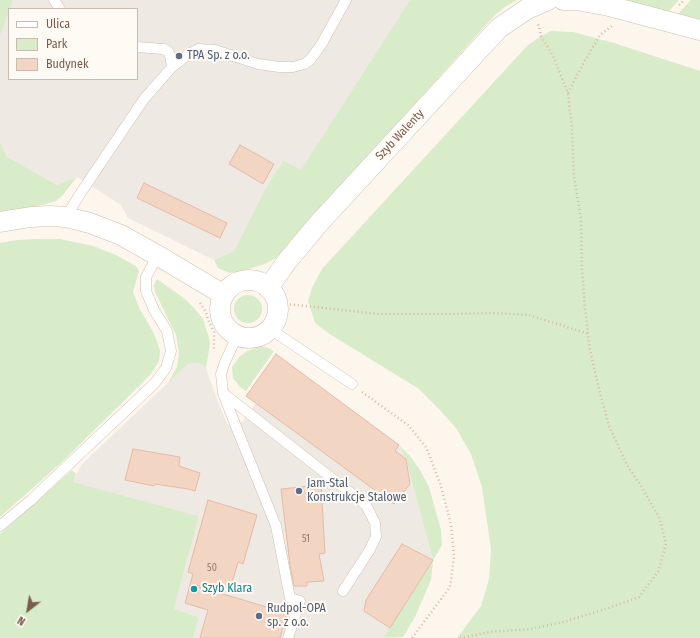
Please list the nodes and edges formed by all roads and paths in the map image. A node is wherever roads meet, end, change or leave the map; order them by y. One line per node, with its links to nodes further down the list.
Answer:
1 (346, 0): 10 (lane)
2 (548, 0): 6 (street, Szyb Walenty)
3 (563, 0): 7 (street)
4 (684, 0): 5 (path)
5 (681, 3)
6 (527, 9): 11 (path); 16 (street, Szyb Walenty)
7 (632, 12): 8 (street); 11 (path)
8 (700, 30)
9 (138, 47): 10 (lane)
10 (172, 67): 12 (lane)
11 (568, 93): 18 (path)
12 (66, 217): 13 (street); 14 (street)
13 (0, 222)
14 (158, 255): 15 (street); 22 (lane)
15 (224, 295): 16 (street); 19 (street)
16 (273, 295): 17 (street); 18 (path)
17 (270, 329): 19 (street); 20 (lane)
18 (588, 334): 26 (path)
19 (237, 336): 21 (lane)
20 (352, 384): 25 (path)
21 (223, 393): 23 (lane); 24 (lane)
22 (0, 526)
23 (343, 591)
24 (288, 638)
25 (412, 638)
26 (460, 638)

